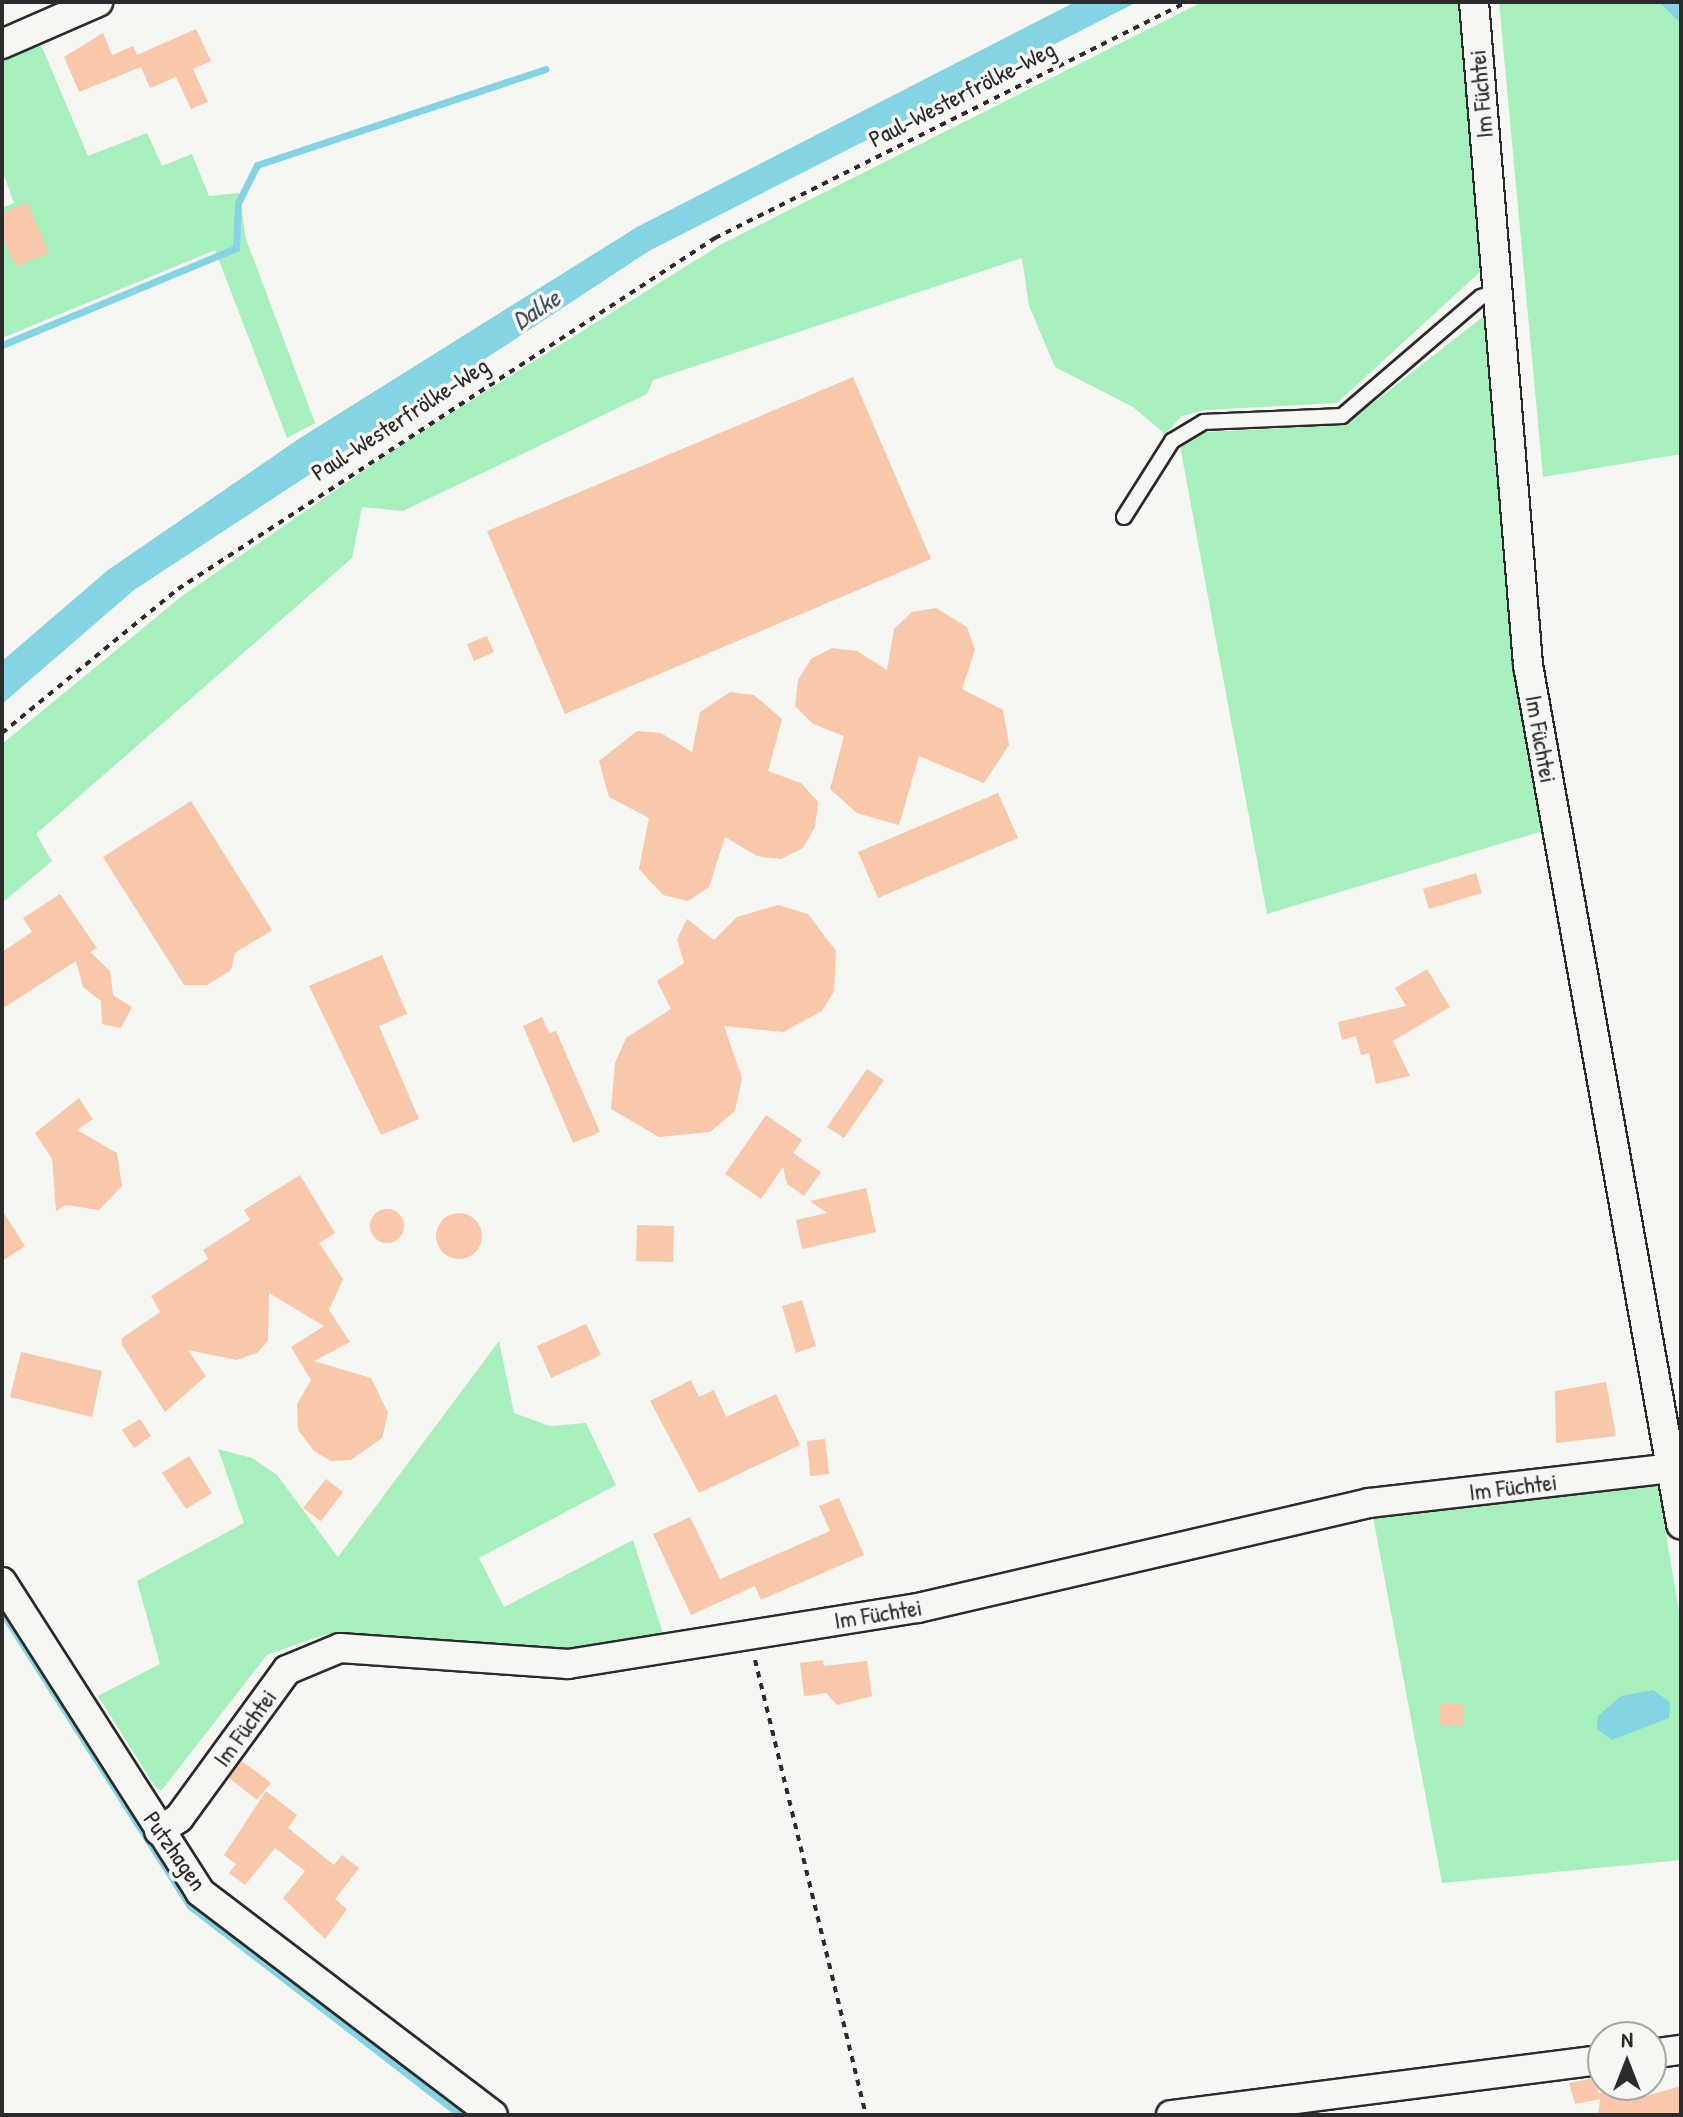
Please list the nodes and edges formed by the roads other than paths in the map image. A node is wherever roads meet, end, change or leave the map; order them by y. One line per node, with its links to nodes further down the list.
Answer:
1 (98, 2): 3 (street)
2 (1474, 2): 4 (street, Im Füchtei)
3 (2, 44)
4 (1499, 291): 5 (lane); 6 (street, Im Füchtei)
5 (1124, 517)
6 (1676, 1468): 7 (street, Im Füchtei); 9 (street, Im Füchtei)
7 (1681, 1524)
8 (2, 1582): 9 (street, Putzhagen)
9 (159, 1831): 11 (street, Putzhagen)
10 (1587, 2062): 12 (street)
11 (493, 2115)
12 (1171, 2115)

